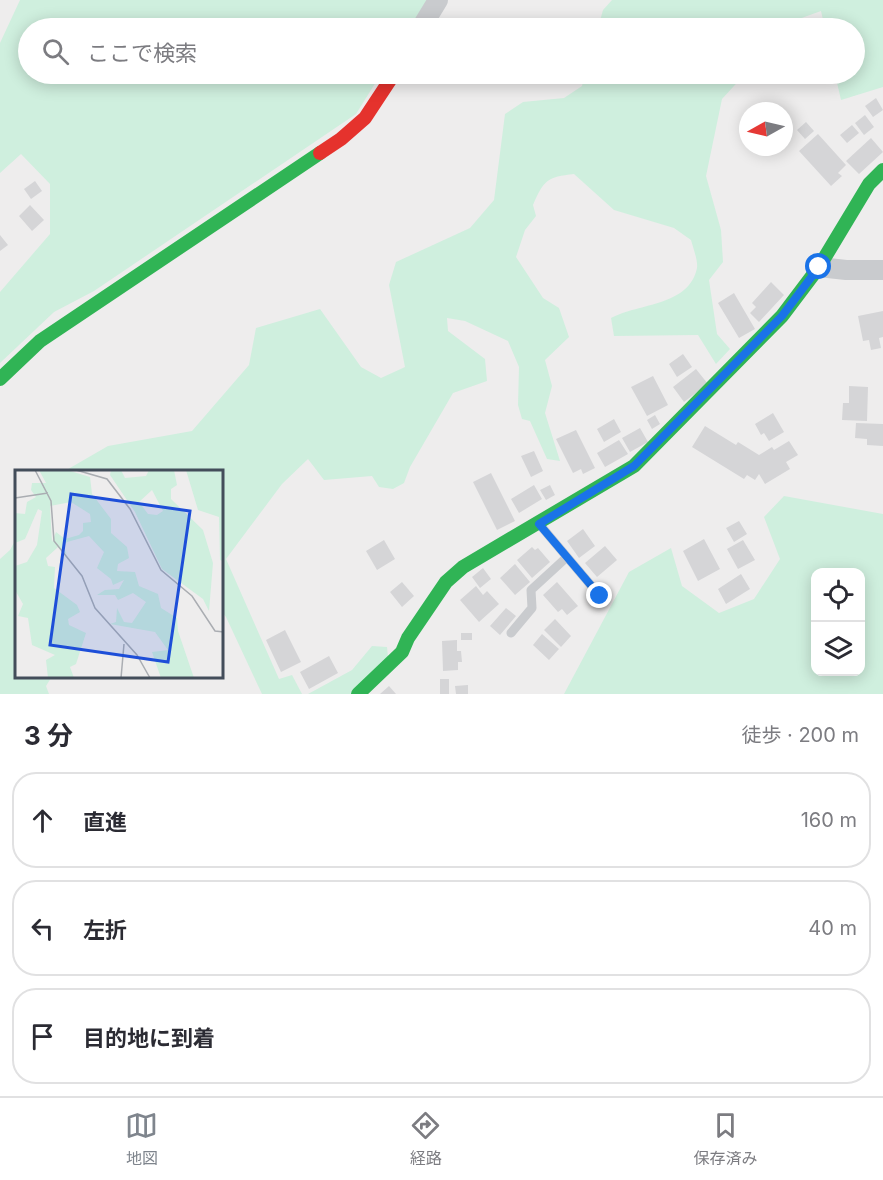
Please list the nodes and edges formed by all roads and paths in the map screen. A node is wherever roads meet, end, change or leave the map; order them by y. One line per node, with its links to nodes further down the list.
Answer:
1 (438, 0): 2 (street)
2 (427, 18)
3 (387, 84): 7 (street)
4 (883, 170): 5 (street)
5 (819, 267): 6 (street); 8 (street)
6 (883, 270)
7 (0, 379)
8 (539, 524): 9 (lane); 12 (street)
9 (567, 557): 10 (lane); 11 (lane)
10 (600, 596)
11 (512, 633)
12 (357, 694)

